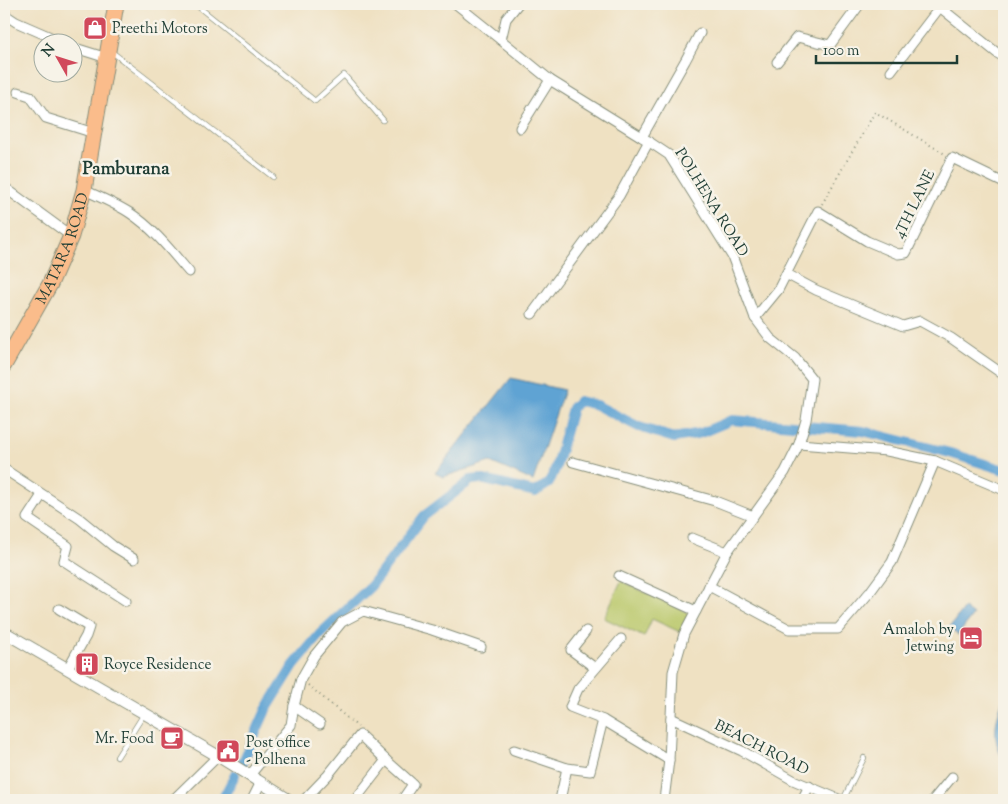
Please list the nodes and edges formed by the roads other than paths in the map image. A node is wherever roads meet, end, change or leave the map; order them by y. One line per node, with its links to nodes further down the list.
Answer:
1 (116, 4): 12 (highway, MATARA ROAD)
2 (195, 4): 18 (lane)
3 (456, 4): 10 (street, POLHENA ROAD)
4 (518, 4): 10 (street)
5 (860, 4): 14 (street)
6 (938, 6): 13 (street); 15 (street)
7 (4, 14): 8 (street)
8 (39, 32)
9 (700, 33): 21 (street)
10 (501, 40): 16 (street, POLHENA ROAD)
11 (82, 49): 12 (street)
12 (108, 54): 20 (highway, MATARA ROAD); 22 (lane)
13 (1004, 57)
14 (777, 62)
15 (891, 71)
16 (550, 80): 19 (street); 21 (street, POLHENA ROAD)
17 (18, 92): 20 (street)
18 (383, 120)
19 (520, 128)
20 (94, 133): 25 (highway, MATARA ROAD)
21 (646, 139): 29 (street); 30 (street, POLHENA ROAD)
22 (273, 178)
23 (1004, 183): 28 (street, 4TH LANE)
24 (4, 188): 26 (street)
25 (84, 190): 26 (highway, MATARA ROAD); 27 (street)
26 (71, 236): 31 (highway, MATARA ROAD)
27 (189, 272)
28 (786, 274): 30 (street); 32 (street)
29 (532, 314)
30 (755, 318): 33 (street, POLHENA ROAD)
31 (4, 365)
32 (1004, 375)
33 (800, 440): 34 (street); 39 (street)
34 (935, 461): 37 (street); 44 (street)
35 (573, 462): 39 (street)
36 (4, 469): 38 (street)
37 (1004, 490)
38 (42, 495): 42 (street); 45 (street)
39 (753, 516): 41 (street)
40 (692, 538): 41 (street)
41 (727, 552): 44 (street)
42 (134, 558)
43 (618, 576): 47 (street)
44 (709, 586): 47 (street)
45 (126, 601)
46 (60, 609): 52 (street)
47 (696, 611): 56 (street)
48 (586, 631): 53 (street)
49 (4, 632): 52 (street)
50 (621, 639): 53 (street)
51 (482, 647): 54 (street)
52 (68, 668): 55 (street)
53 (596, 668): 57 (street)
54 (294, 706): 58 (street); 66 (street)
55 (144, 713): 60 (street); 61 (lane)
56 (671, 718): 64 (street); 69 (street, BEACH ROAD)
57 (603, 720): 64 (street); 65 (street)
58 (320, 724)
59 (514, 750): 65 (street)
60 (218, 756): 66 (street); 70 (street)
61 (117, 757)
62 (864, 758): 79 (lane)
63 (386, 760): 73 (street); 74 (street); 75 (street)
64 (669, 760): 77 (street)
65 (567, 768): 76 (street)
66 (250, 775): 68 (street)
67 (952, 777): 80 (street)
68 (261, 782): 71 (street); 72 (street)
69 (808, 786): 78 (street); 79 (street, BEACH ROAD)
70 (173, 800)
71 (252, 800)
72 (289, 800)
73 (304, 800)
74 (355, 800)
75 (402, 800)
76 (560, 800)
77 (664, 800)
78 (802, 800)
79 (842, 800)
80 (933, 800)

